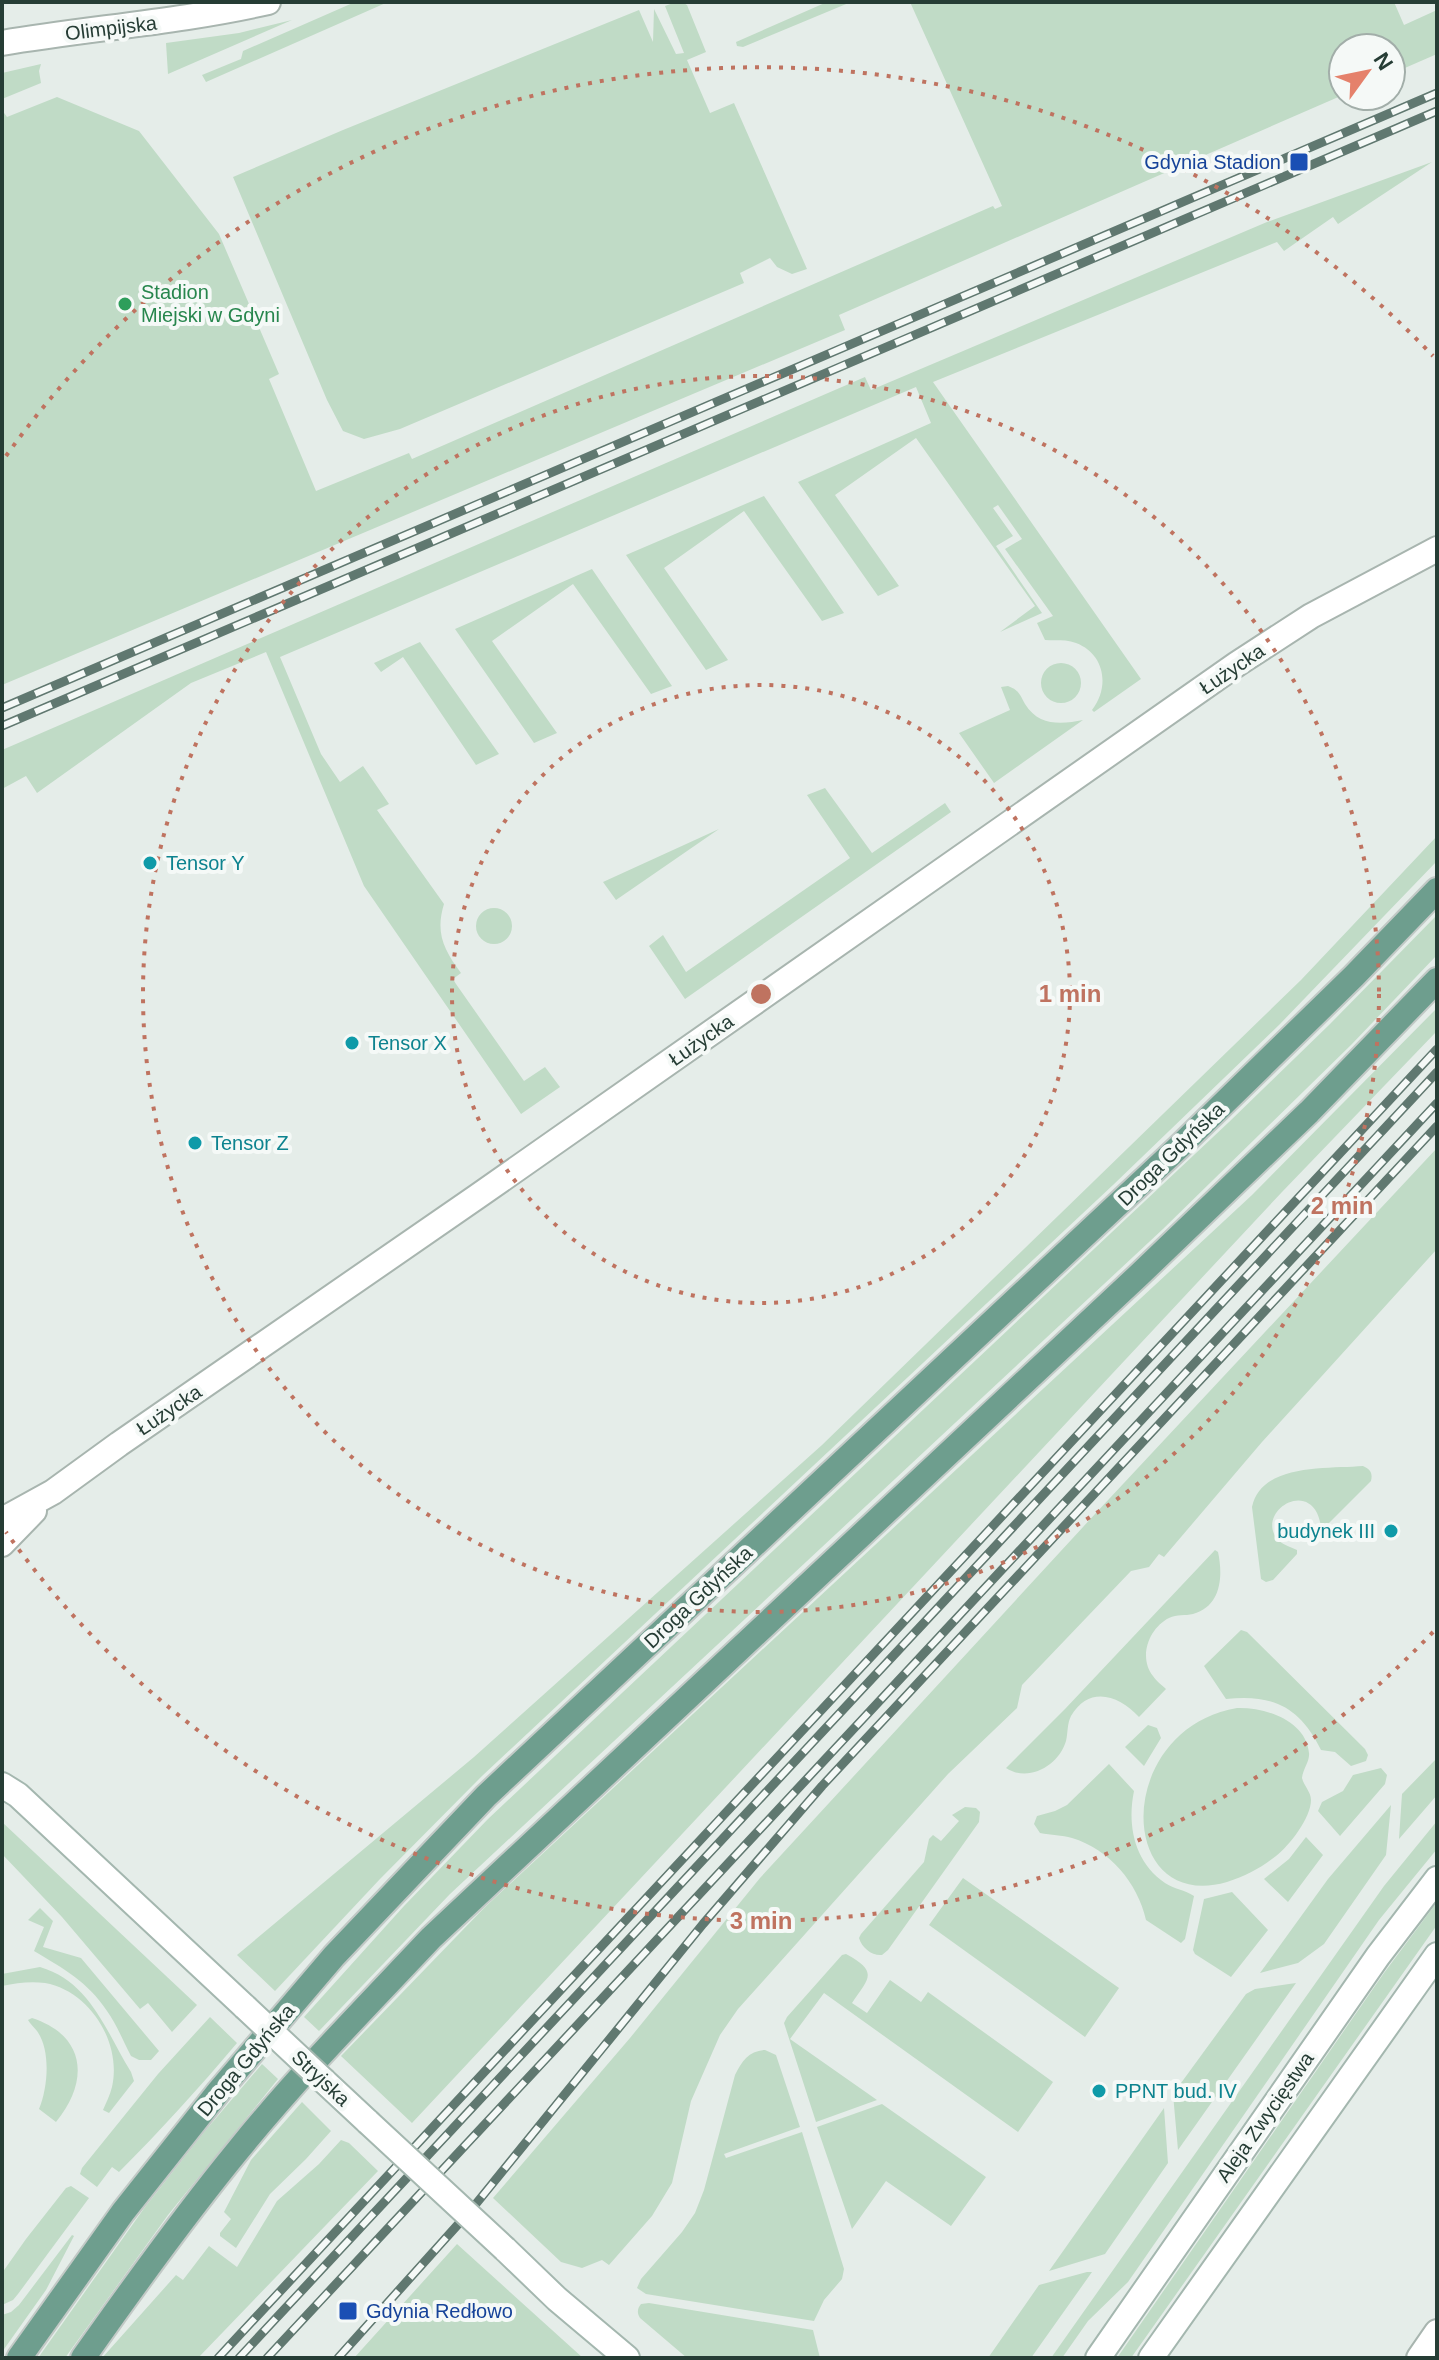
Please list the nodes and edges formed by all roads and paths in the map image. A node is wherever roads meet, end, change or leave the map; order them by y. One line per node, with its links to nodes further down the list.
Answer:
1 (268, 2): 2 (street, Olimpijska)
2 (2, 43)
3 (1437, 549): 6 (street, Łużycka)
4 (1437, 890): 14 (main road, Droga Gdyńska)
5 (1437, 980): 15 (main road)
6 (53, 1492): 7 (street, Łużycka); 8 (street, Łużycka)
7 (2, 1520)
8 (2, 1544)
9 (2, 1774): 10 (street, Stryjska)
10 (10, 1790): 16 (street, Stryjska, bridge)
11 (1437, 1879): 17 (street, Aleja Zwycięstwa)
12 (1437, 1955): 18 (street)
13 (1437, 2332): 19 (street)
14 (19, 2358)
15 (83, 2358)
16 (627, 2358)
17 (1098, 2358)
18 (1151, 2358)
19 (1419, 2358)

